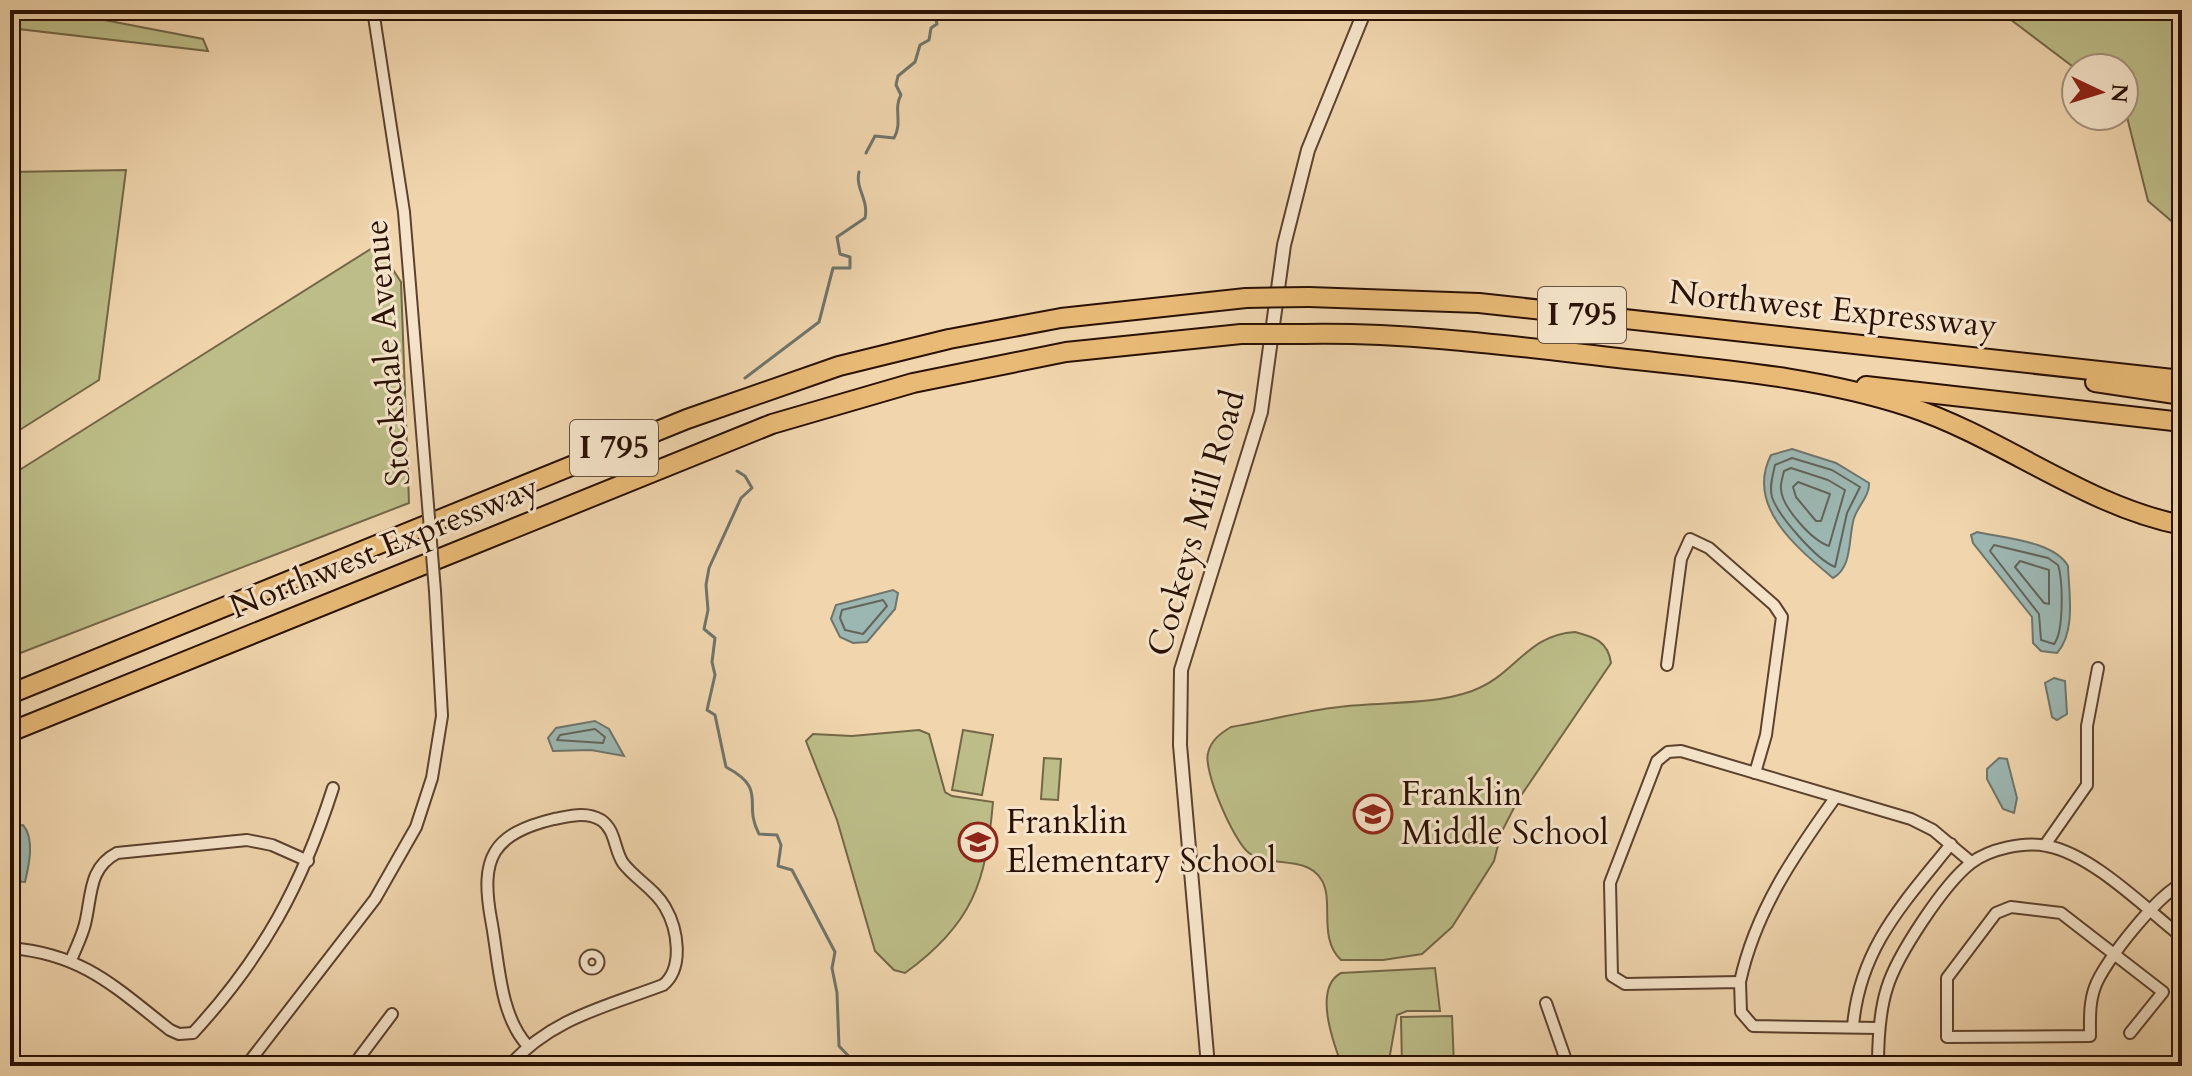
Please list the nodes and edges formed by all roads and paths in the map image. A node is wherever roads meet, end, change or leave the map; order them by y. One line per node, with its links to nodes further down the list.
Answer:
1 (373, 10): 33 (street, Stocksdale Avenue, bridge)
2 (1365, 10): 36 (street, Cockeys Mill Road)
3 (1855, 345): 5 (highway, Northwest Expressway / I 795); 6 (highway); 11 (highway, Northwest Expressway / I 795, bridge)
4 (1756, 374): 7 (highway); 8 (highway, Northwest Expressway / I 795); 12 (highway, Northwest Expressway / I 795, bridge)
5 (2182, 380)
6 (2182, 395)
7 (2182, 422)
8 (2182, 525)
9 (1667, 665): 13 (street)
10 (2098, 668): 17 (street)
11 (10, 694)
12 (10, 732)
13 (1755, 773): 15 (street); 26 (street)
14 (333, 788): 18 (street)
15 (1835, 798): 16 (street); 26 (street)
16 (1951, 844): 19 (street); 29 (street)
17 (2045, 845): 19 (street); 21 (street)
18 (308, 861): 25 (street); 25 (street)
19 (1971, 862): 30 (street)
20 (2182, 884): 21 (street)
21 (2151, 912): 22 (street); 24 (street)
22 (2182, 937)
23 (10, 948): 25 (street)
24 (2115, 955): 24 (street); 31 (street)
25 (71, 960)
26 (1740, 982): 29 (street)
27 (1546, 1003): 37 (street)
28 (392, 1014): 34 (street)
29 (1853, 1026): 30 (street)
30 (1879, 1028): 38 (street)
31 (2130, 1033)
32 (527, 1045): 32 (street); 35 (street)
33 (246, 1066)
34 (353, 1066)
35 (509, 1066)
36 (1208, 1066)
37 (1568, 1066)
38 (1878, 1066)

